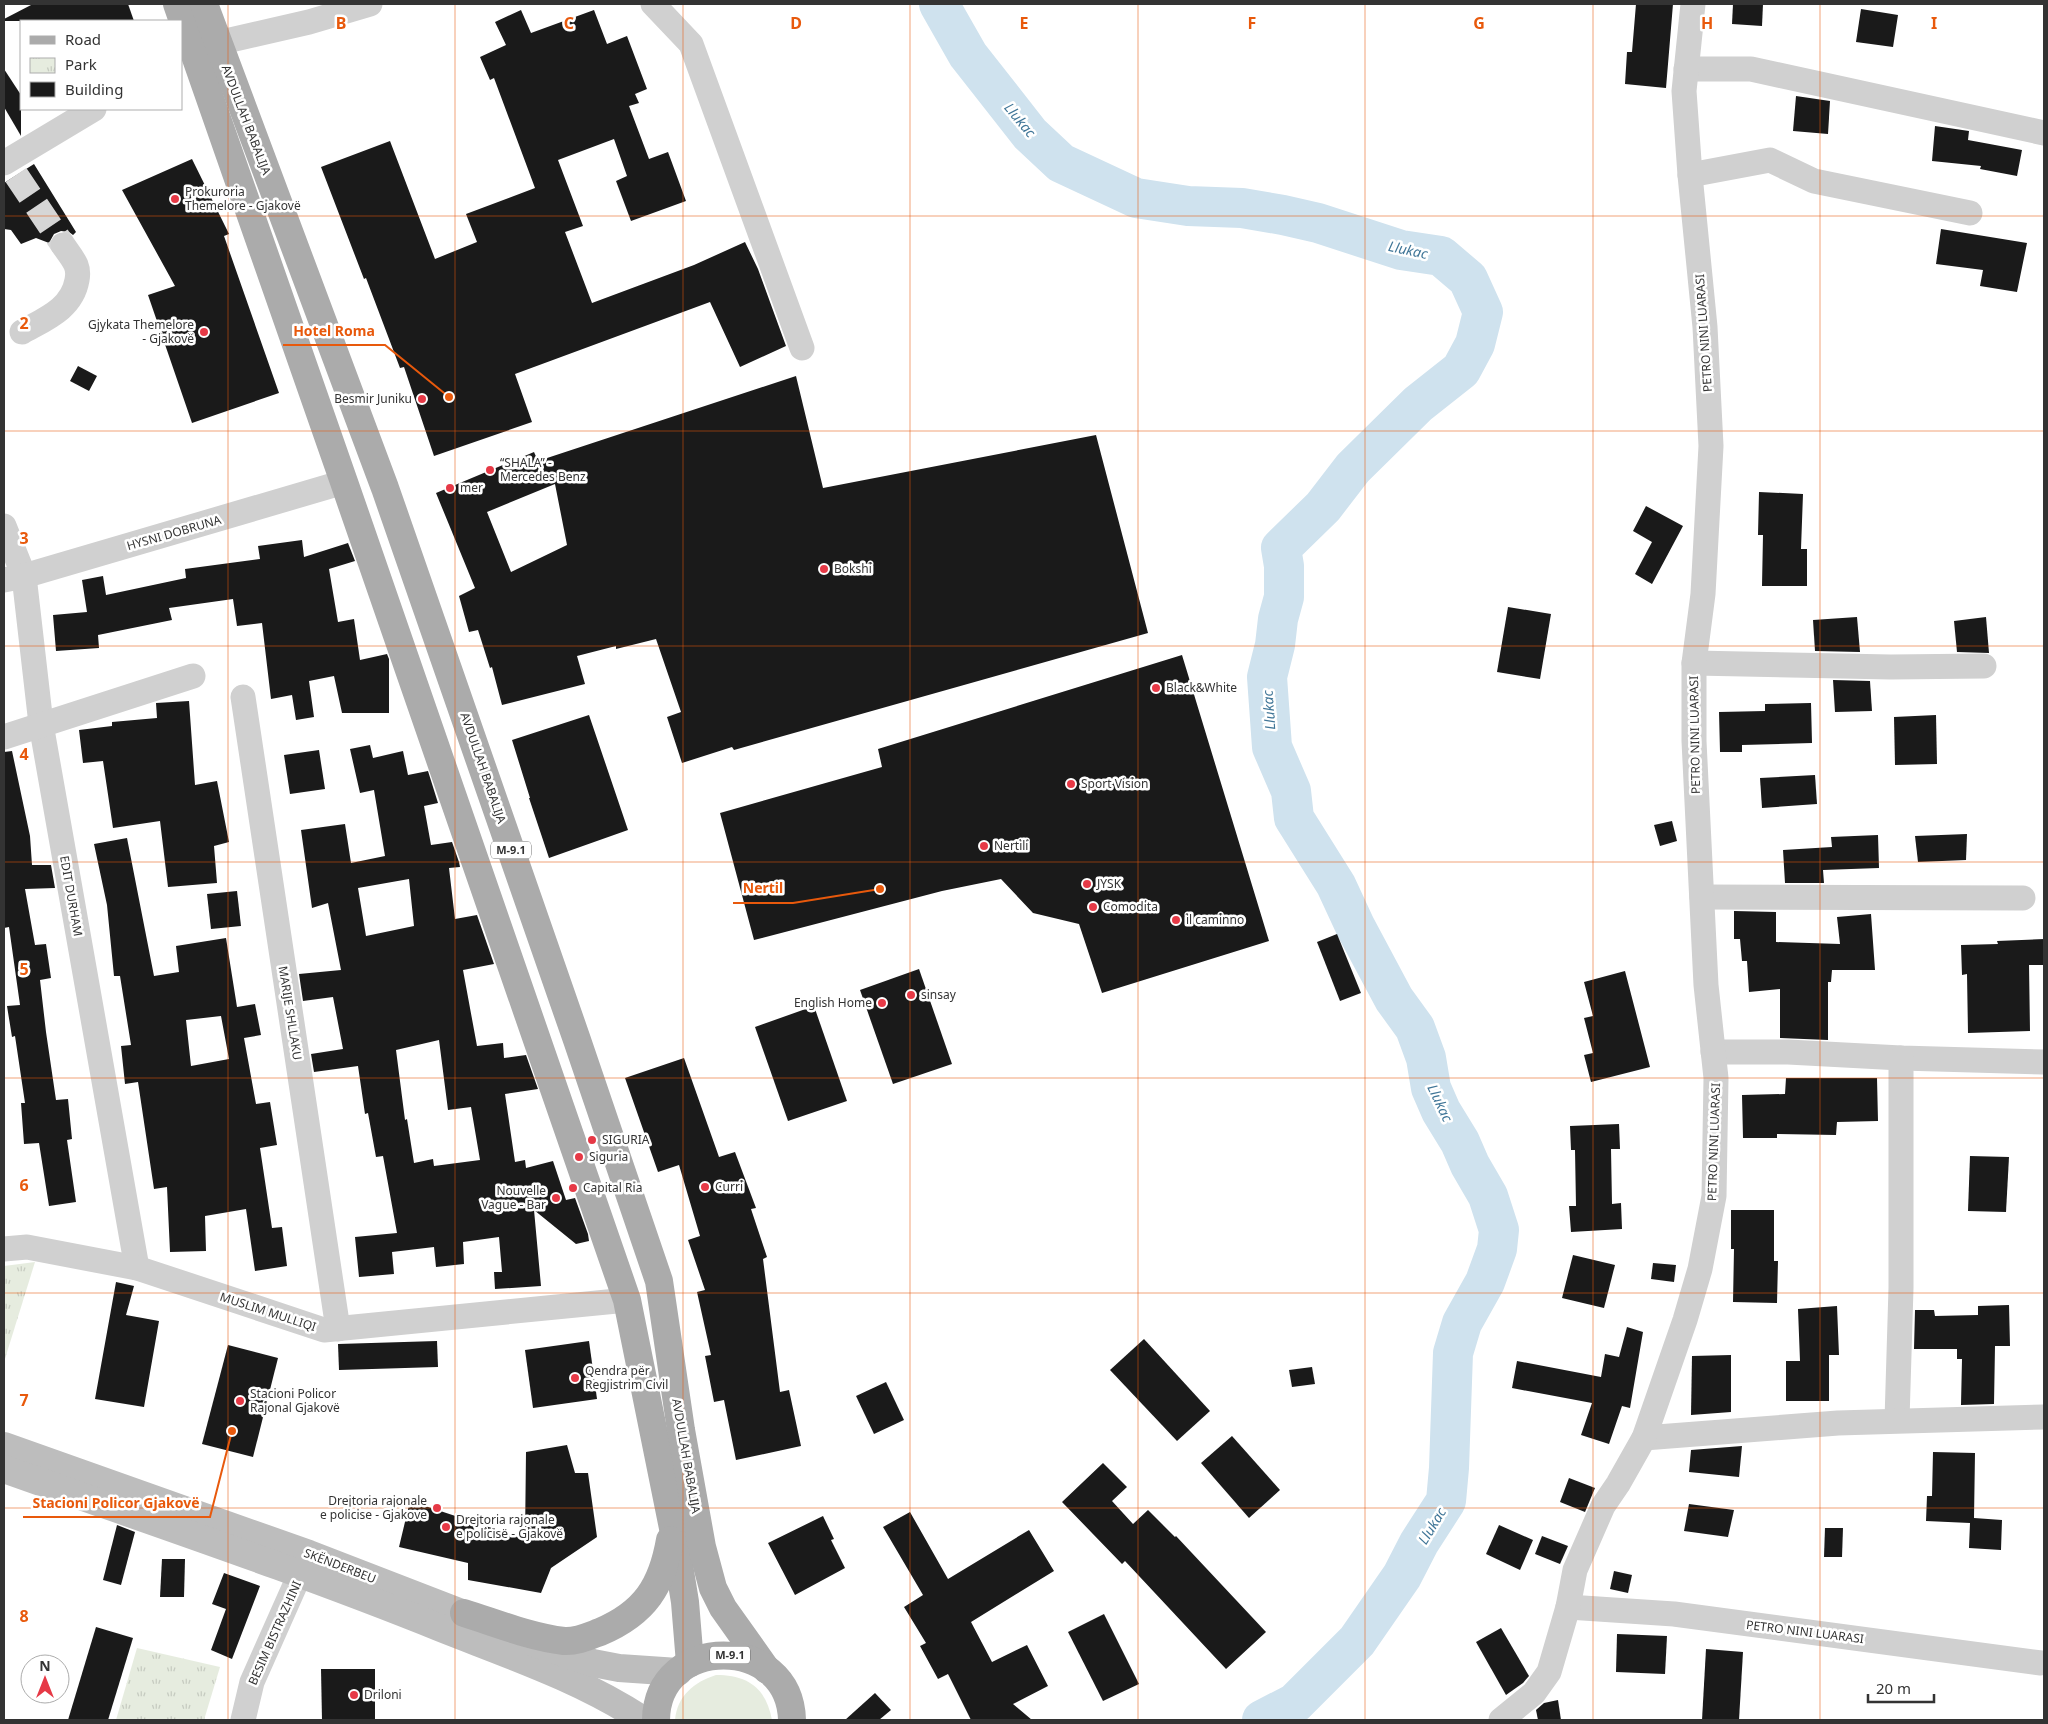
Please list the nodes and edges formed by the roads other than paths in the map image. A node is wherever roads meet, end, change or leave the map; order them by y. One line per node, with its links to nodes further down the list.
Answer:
1 (176, 4): 6 (main road, M-9.1)
2 (204, 4): 6 (main road, M-9.1)
3 (370, 4): 6 (street)
4 (653, 4): 15 (street)
5 (1693, 4): 7 (street, PETRO NINI LUARASI)
6 (199, 45): 16 (main road, AVDULLAH BABALIJA / M-9.1); 45 (main road, AVDULLAH BABALIJA / M-9.1)
7 (1686, 70): 9 (street); 11 (street, PETRO NINI LUARASI)
8 (93, 110): 10 (street)
9 (2044, 133)
10 (9, 167)
11 (1690, 175): 12 (street); 19 (street, PETRO NINI LUARASI)
12 (1970, 213)
13 (63, 245): 14 (street)
14 (22, 332)
15 (802, 348)
16 (344, 482): 18 (street, HYSNI DOBRUNA); 32 (main road, AVDULLAH BABALIJA / M-9.1)
17 (4, 526): 18 (street, EDIT DURHAM)
18 (14, 578): 23 (street, EDIT DURHAM)
19 (1694, 663): 20 (street, PETRO NINI LUARASI); 25 (street, PETRO NINI LUARASI)
20 (1984, 666)
21 (193, 676): 23 (street)
22 (242, 697): 33 (street, MARIJE SHLLAKU)
23 (41, 724): 24 (street); 31 (street, EDIT DURHAM)
24 (4, 737)
25 (1702, 897): 26 (street); 27 (street, PETRO NINI LUARASI)
26 (2024, 898)
27 (1713, 1052): 28 (street); 36 (street, PETRO NINI LUARASI)
28 (1901, 1058): 29 (street); 35 (street)
29 (2044, 1062)
30 (4, 1249): 31 (street, MUSLIM MULLIQI)
31 (137, 1268): 33 (street, MUSLIM MULLIQI)
32 (627, 1300): 33 (street, MUSLIM MULLIQI); 39 (main road, AVDULLAH BABALIJA / M-9.1)
33 (338, 1329)
34 (2044, 1417): 35 (street)
35 (1897, 1420): 36 (street)
36 (1644, 1438): 41 (street, PETRO NINI LUARASI)
37 (4, 1446): 40 (main road, SKËNDERBEU)
38 (4, 1469): 40 (main road, SKËNDERBEU)
39 (672, 1528): 42 (main road); 44 (main road, AVDULLAH BABALIJA / M-9.1)
40 (305, 1564): 42 (main road, SKËNDERBEU); 47 (street, BESIM BISTRAZHINI); 48 (main road, SKËNDERBEU)
41 (1568, 1607): 43 (street, PETRO NINI LUARASI); 51 (street, PETRO NINI LUARASI)
42 (464, 1613): 44 (main road, SKËNDERBEU)
43 (2041, 1663)
44 (684, 1667): 45 (main road, M-9.1); 49 (main road)
45 (767, 1670): 46 (main road, M-9.1)
46 (789, 1708): 50 (main road)
47 (243, 1720)
48 (643, 1720)
49 (656, 1720)
50 (807, 1720)
51 (1502, 1720)

